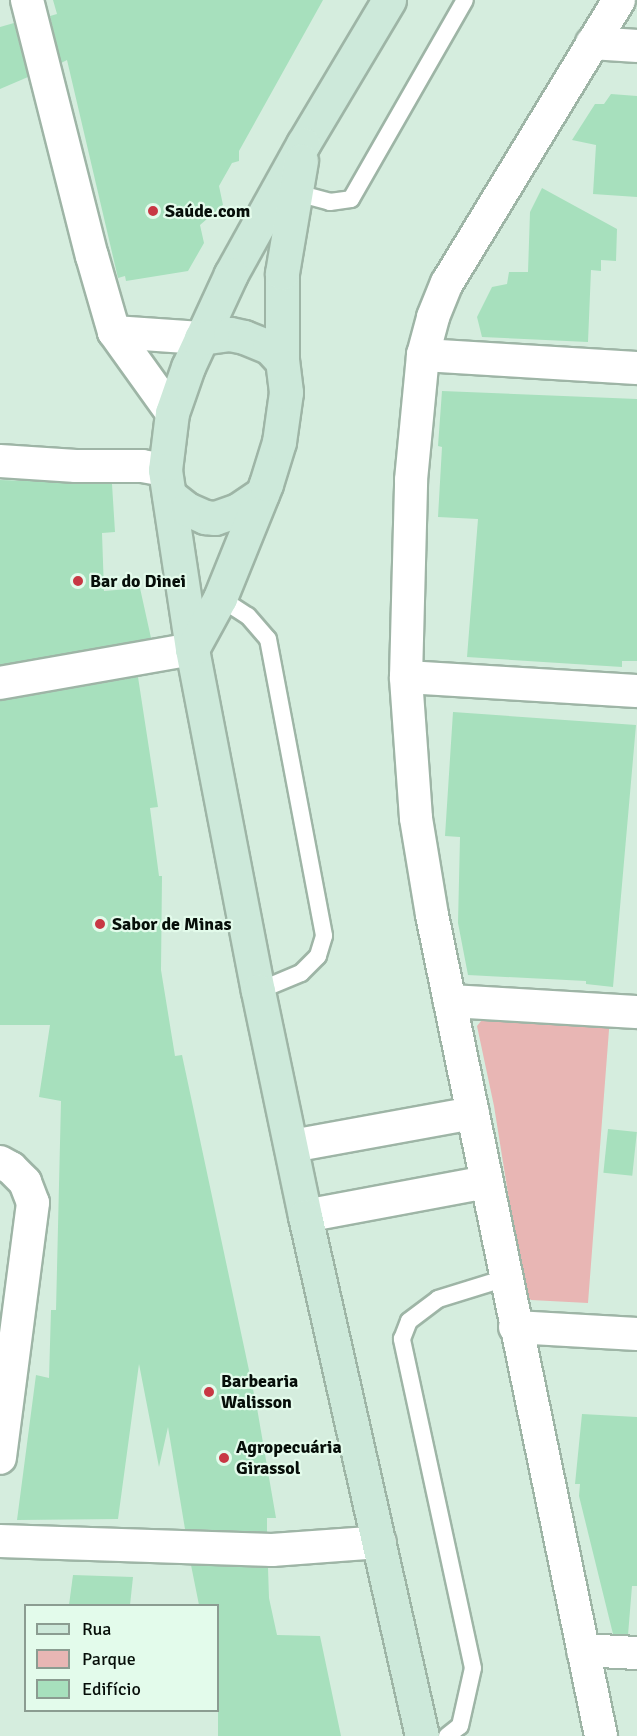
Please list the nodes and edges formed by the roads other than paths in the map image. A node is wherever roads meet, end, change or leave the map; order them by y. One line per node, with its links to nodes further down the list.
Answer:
1 (27, 0): 9 (street)
2 (389, 0): 7 (main road)
3 (465, 0): 8 (lane)
4 (619, 0): 5 (street)
5 (592, 44): 6 (street); 11 (street)
6 (637, 46)
7 (303, 144): 8 (main road); 10 (main road)
8 (297, 193): 12 (main road)
9 (114, 332): 10 (street); 14 (street)
10 (201, 338): 12 (main road); 14 (main road)
11 (423, 355): 13 (street); 20 (street)
12 (282, 361): 17 (main road)
13 (637, 368)
14 (172, 413): 16 (main road)
15 (0, 461): 16 (street)
16 (167, 483): 17 (main road); 19 (main road)
17 (262, 494): 18 (main road)
18 (220, 598): 19 (main road); 23 (lane)
19 (192, 649): 21 (street); 23 (main road)
20 (406, 677): 22 (street); 24 (street)
21 (0, 683)
22 (637, 691)
23 (258, 991): 27 (main road)
24 (450, 1001): 25 (street); 26 (street)
25 (637, 1012)
26 (473, 1113): 27 (street); 29 (street)
27 (292, 1146): 30 (main road)
28 (0, 1162): 34 (street)
29 (487, 1182): 30 (street); 31 (street)
30 (305, 1216): 36 (main road)
31 (506, 1278): 32 (street); 40 (lane)
32 (515, 1327): 33 (street); 37 (street)
33 (637, 1334)
34 (0, 1458)
35 (0, 1541): 36 (street)
36 (380, 1542): 39 (main road)
37 (583, 1650): 38 (street); 41 (street)
38 (637, 1653)
39 (422, 1736)
40 (447, 1736)
41 (601, 1736)

